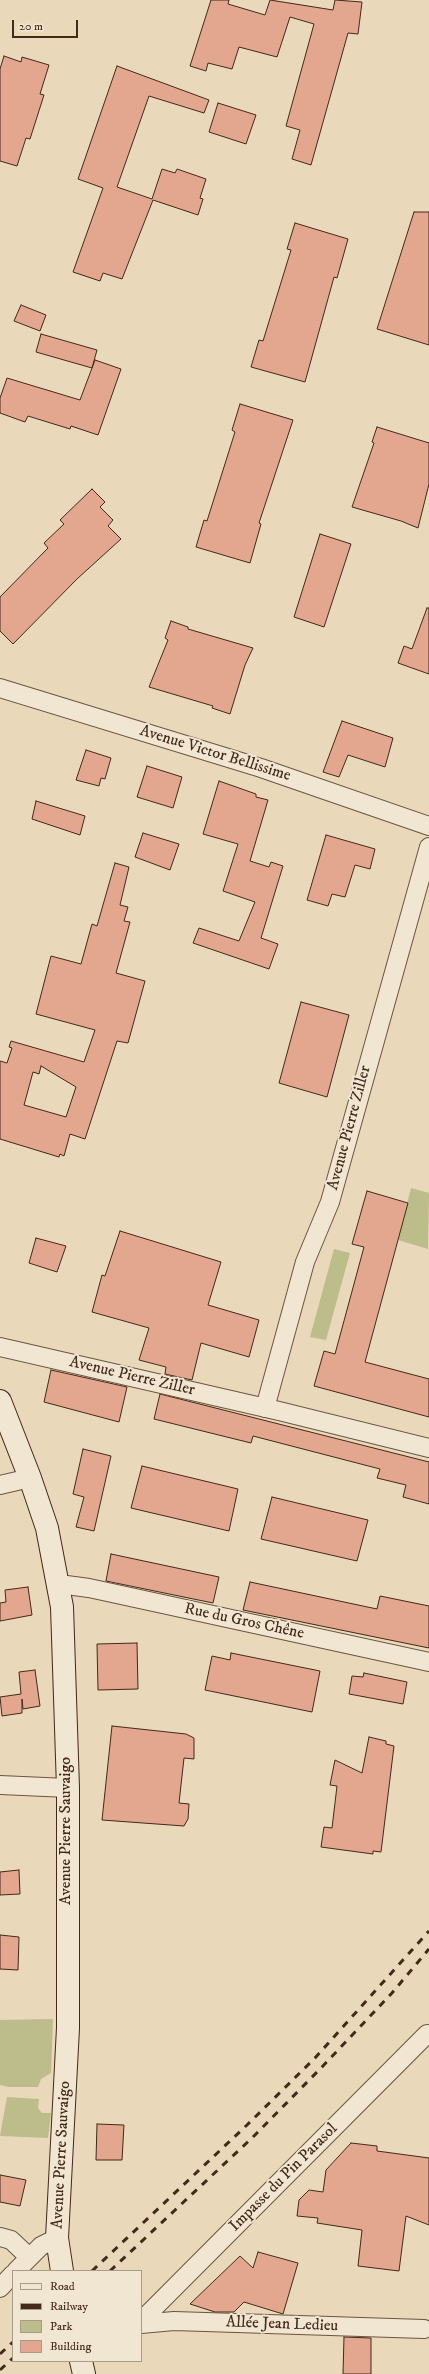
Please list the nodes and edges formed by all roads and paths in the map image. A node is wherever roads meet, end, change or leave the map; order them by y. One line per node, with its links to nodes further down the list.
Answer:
1 (0, 688): 2 (street, Avenue Victor Bellissime)
2 (429, 826)
3 (429, 847): 6 (street, Avenue Pierre Ziller)
4 (0, 1347): 6 (street, Avenue Pierre Ziller)
5 (0, 1401): 8 (main road, Avenue Pierre Sauvaigo)
6 (272, 1409): 7 (street)
7 (429, 1448)
8 (30, 1478): 9 (street); 10 (main road, Avenue Pierre Sauvaigo)
9 (0, 1485)
10 (59, 1584): 11 (street, Rue du Gros Chêne); 13 (main road, Avenue Pierre Sauvaigo)
11 (429, 1662)
12 (0, 1785): 13 (street)
13 (68, 1788): 16 (main road, Avenue Pierre Sauvaigo)
14 (427, 2034): 21 (street, Impasse du Pin Parasol)
15 (0, 2237): 17 (street)
16 (59, 2255): 17 (street)
17 (29, 2257): 18 (street)
18 (17, 2270)
19 (12, 2275): 20 (street)
20 (0, 2288)
21 (142, 2320)
22 (142, 2324): 23 (street, Allée Jean Ledieu)
23 (424, 2329)
24 (81, 2362): 25 (main road)
25 (84, 2374)

